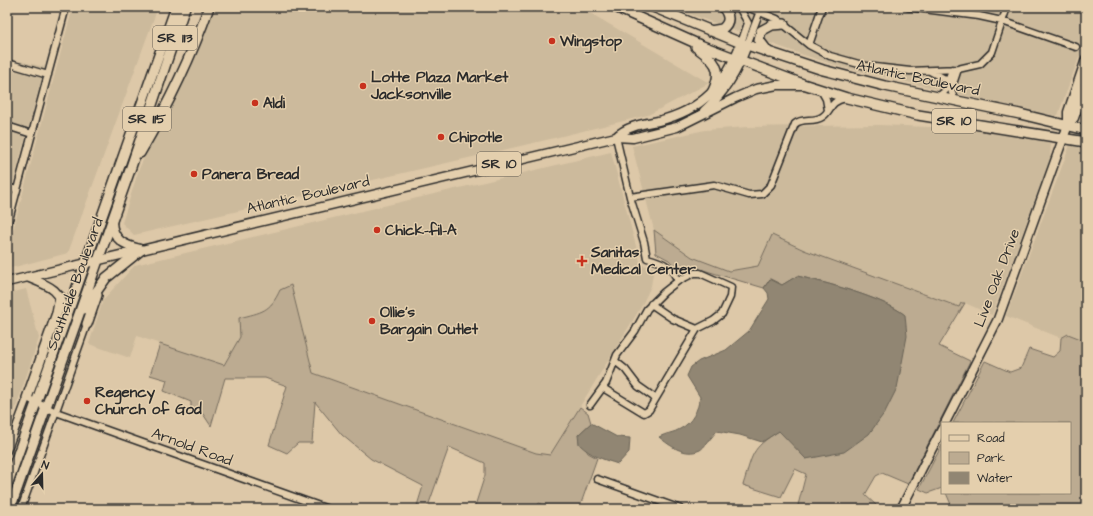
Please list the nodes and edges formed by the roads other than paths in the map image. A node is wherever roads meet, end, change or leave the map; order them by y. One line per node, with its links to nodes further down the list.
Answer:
1 (65, 7): 33 (street)
2 (172, 7): 24 (highway, SR 115)
3 (176, 7): 24 (highway, SR 113)
4 (185, 7): 29 (highway, SR 113)
5 (190, 7): 29 (highway, SR 115)
6 (209, 7): 50 (highway)
7 (615, 7): 20 (highway)
8 (652, 7): 19 (highway)
9 (723, 7): 19 (highway)
10 (738, 7): 17 (street)
11 (822, 7): 22 (street)
12 (908, 7): 16 (street)
13 (1007, 7): 16 (street)
14 (750, 8): 15 (street); 17 (street)
15 (760, 11): 18 (street); 21 (street)
16 (1002, 21): 23 (street); 31 (street)
17 (748, 23): 21 (street)
18 (784, 24): 22 (street); 25 (highway)
19 (710, 32): 21 (highway)
20 (681, 37): 27 (highway); 37 (highway)
21 (744, 44): 25 (highway, Atlantic Boulevard / SR 10); 27 (main road, Atlantic Boulevard / SR 10)
22 (809, 45): 32 (street)
23 (1076, 47)
24 (160, 50): 58 (highway, Southside Boulevard / SR 115)
25 (770, 54): 38 (highway, Atlantic Boulevard / SR 10)
26 (1086, 59): 43 (main road)
27 (738, 60): 36 (highway, Atlantic Boulevard); 37 (main road, Atlantic Boulevard / SR 10); 42 (main road)
28 (7, 63): 33 (street)
29 (165, 68): 50 (highway, Southside Boulevard / SR 115)
30 (952, 69): 31 (street); 32 (street); 35 (street)
31 (958, 69): 40 (street)
32 (929, 71): 35 (street)
33 (48, 75): 46 (street)
34 (1086, 84): 43 (main road)
35 (947, 85): 38 (street)
36 (821, 90): 39 (highway, Atlantic Boulevard / SR 10); 41 (street); 42 (main road, Atlantic Boulevard / SR 10)
37 (714, 91): 47 (main road, Atlantic Boulevard / SR 10)
38 (938, 97): 40 (highway, Atlantic Boulevard / SR 10)
39 (847, 98): 41 (street); 48 (highway, Atlantic Boulevard / SR 10)
40 (955, 101): 43 (highway, Atlantic Boulevard / SR 10)
41 (828, 110): 53 (street)
42 (693, 121): 47 (main road, Atlantic Boulevard / SR 10)
43 (1068, 125): 45 (highway, Atlantic Boulevard / SR 10); 48 (main road, Live Oak Drive)
44 (7, 126): 46 (street)
45 (1086, 130)
46 (32, 134): 52 (street)
47 (616, 137): 53 (street); 56 (main road, Atlantic Boulevard / SR 10)
48 (1063, 137): 49 (highway, Atlantic Boulevard / SR 10); 77 (main road, Live Oak Drive)
49 (1086, 142)
50 (130, 170): 54 (highway, Southside Boulevard / SR 115)
51 (7, 187): 52 (street)
52 (17, 190): 55 (street)
53 (630, 197): 61 (street)
54 (112, 222): 56 (main road); 57 (highway, Southside Boulevard / SR 115)
55 (7, 227)
56 (141, 250): 57 (main road, Atlantic Boulevard / SR 10); 60 (highway)
57 (98, 260): 58 (main road, Atlantic Boulevard); 66 (highway, Southside Boulevard)
58 (85, 263): 59 (main road, Atlantic Boulevard); 65 (highway, Southside Boulevard / SR 115)
59 (26, 277): 62 (main road, Atlantic Boulevard); 63 (main road)
60 (106, 278): 66 (highway); 67 (highway)
61 (678, 281): 64 (street); 68 (street)
62 (7, 282)
63 (60, 297): 65 (main road); 71 (highway)
64 (651, 304): 68 (street); 69 (street)
65 (66, 315): 73 (highway, Southside Boulevard)
66 (76, 321): 75 (highway, Southside Boulevard)
67 (87, 324): 76 (street)
68 (697, 329): 72 (street)
69 (615, 361): 70 (street); 72 (street)
70 (603, 388): 72 (street); 74 (street)
71 (26, 398): 73 (street, Arnold Road); 79 (street)
72 (655, 398)
73 (36, 403): 75 (street, Arnold Road); 81 (highway, Southside Boulevard)
74 (590, 405)
75 (46, 407): 76 (street, Arnold Road); 82 (highway, Southside Boulevard)
76 (56, 412): 83 (street); 84 (street, Arnold Road)
77 (946, 422)
78 (941, 431): 86 (main road)
79 (7, 452)
80 (597, 479): 85 (street)
81 (7, 485)
82 (10, 509)
83 (21, 509)
84 (328, 509)
85 (681, 509)
86 (900, 509)

